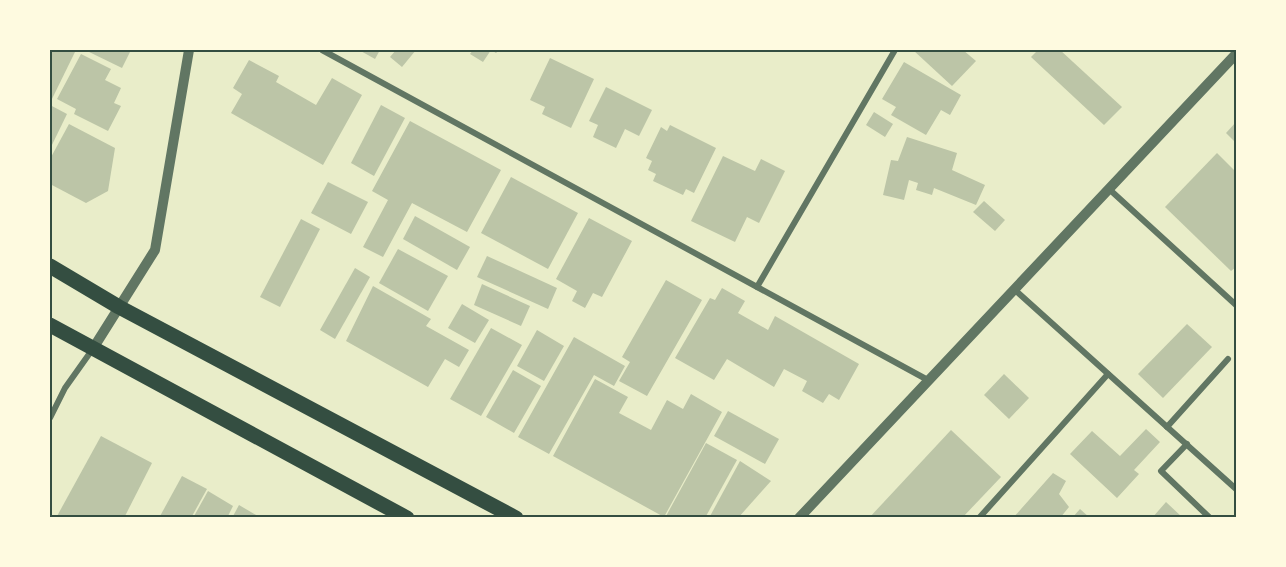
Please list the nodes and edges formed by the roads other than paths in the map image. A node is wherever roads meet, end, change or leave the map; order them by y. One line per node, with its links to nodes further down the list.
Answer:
1 (189, 50): 10 (street)
2 (322, 50): 7 (street)
3 (895, 50): 7 (street)
4 (1236, 54): 5 (street)
5 (1109, 189): 8 (street); 9 (street)
6 (50, 266): 10 (main road)
7 (757, 287): 15 (street)
8 (1015, 290): 14 (street); 15 (street)
9 (1236, 305)
10 (119, 307): 12 (street); 22 (main road)
11 (50, 325): 12 (main road)
12 (94, 347): 16 (street); 21 (main road)
13 (1228, 359): 17 (street)
14 (1108, 374): 17 (street); 24 (street)
15 (927, 379): 23 (street)
16 (50, 418)
17 (1167, 427): 18 (street)
18 (1187, 444): 19 (street); 20 (street)
19 (1236, 489)
20 (1206, 516)
21 (407, 518)
22 (516, 518)
23 (799, 518)
24 (979, 518)

